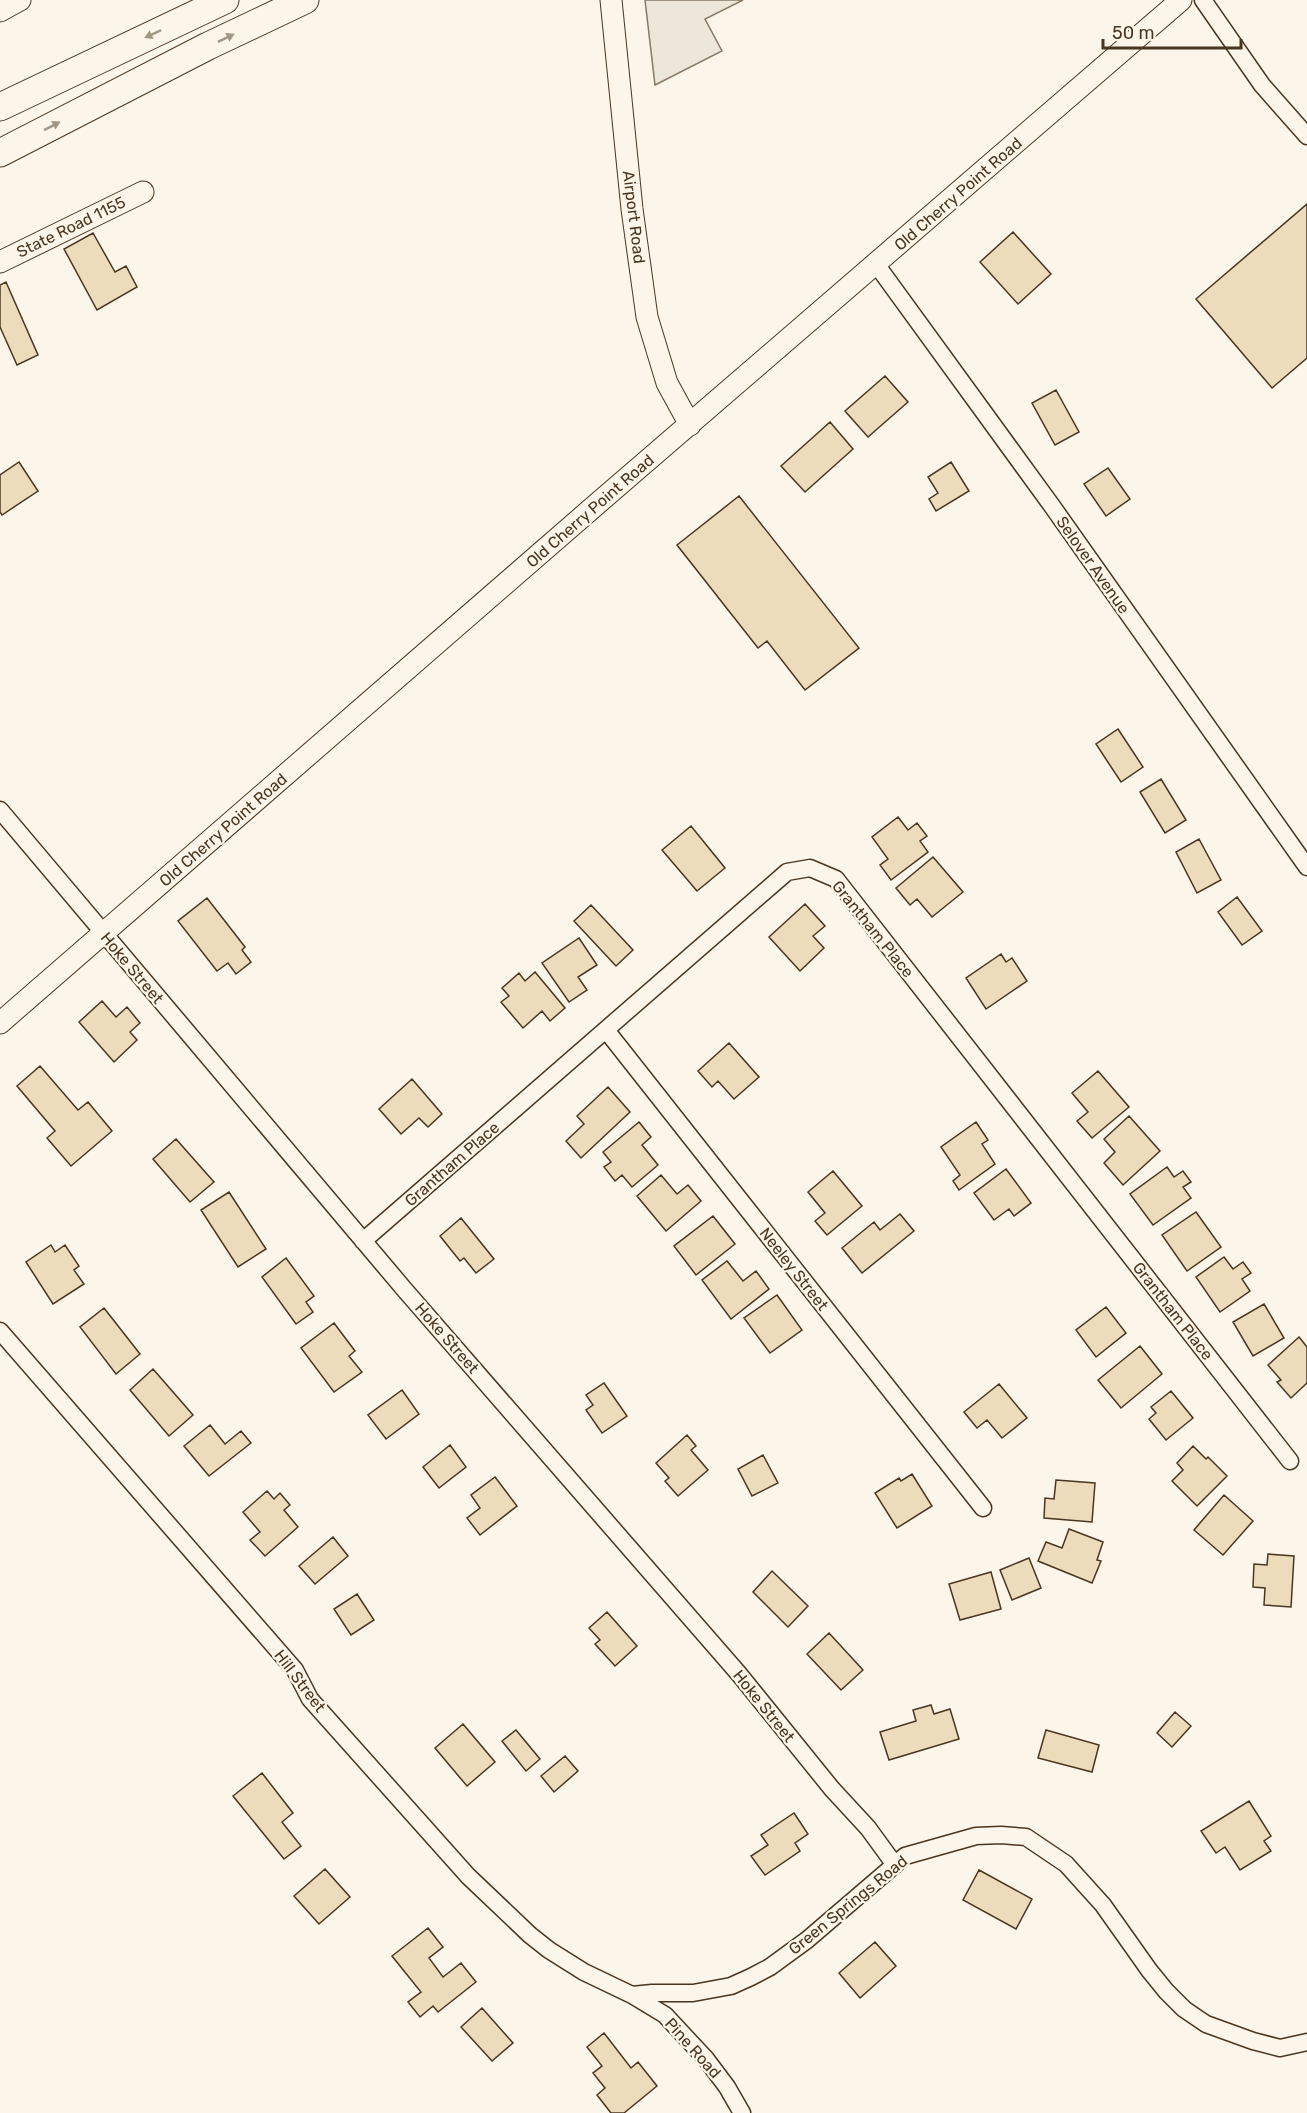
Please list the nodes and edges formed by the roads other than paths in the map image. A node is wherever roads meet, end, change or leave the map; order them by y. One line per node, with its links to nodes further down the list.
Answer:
1 (21, 0): 7 (street)
2 (225, 0): 8 (highway, one-way to 8)
3 (304, 0): 10 (highway, one-way to 3)
4 (610, 0): 14 (street, Airport Road)
5 (1181, 0): 13 (street, Old Cherry Point Road)
6 (1203, 0): 9 (street)
7 (0, 11)
8 (0, 107)
9 (1307, 136)
10 (0, 153)
11 (143, 192): 12 (street, State Road 1155)
12 (0, 262)
13 (876, 264): 14 (street, Old Cherry Point Road); 16 (street, Selover Avenue)
14 (690, 425): 17 (street, Old Cherry Point Road)
15 (0, 810): 17 (street, Hoke Street)
16 (1307, 867)
17 (103, 934): 18 (street, Old Cherry Point Road); 20 (street, Hoke Street)
18 (0, 1023)
19 (606, 1030): 20 (street, Grantham Place); 22 (street, Grantham Place); 23 (street, Neeley Street)
20 (363, 1241): 24 (street, Hoke Street)
21 (0, 1331): 25 (street, Hill Street)
22 (1290, 1461)
23 (982, 1508)
24 (895, 1865): 25 (street, Green Springs Road); 26 (street, Green Springs Road)
25 (632, 1995): 27 (street, Pine Road)
26 (1307, 2042)
27 (742, 2113)

